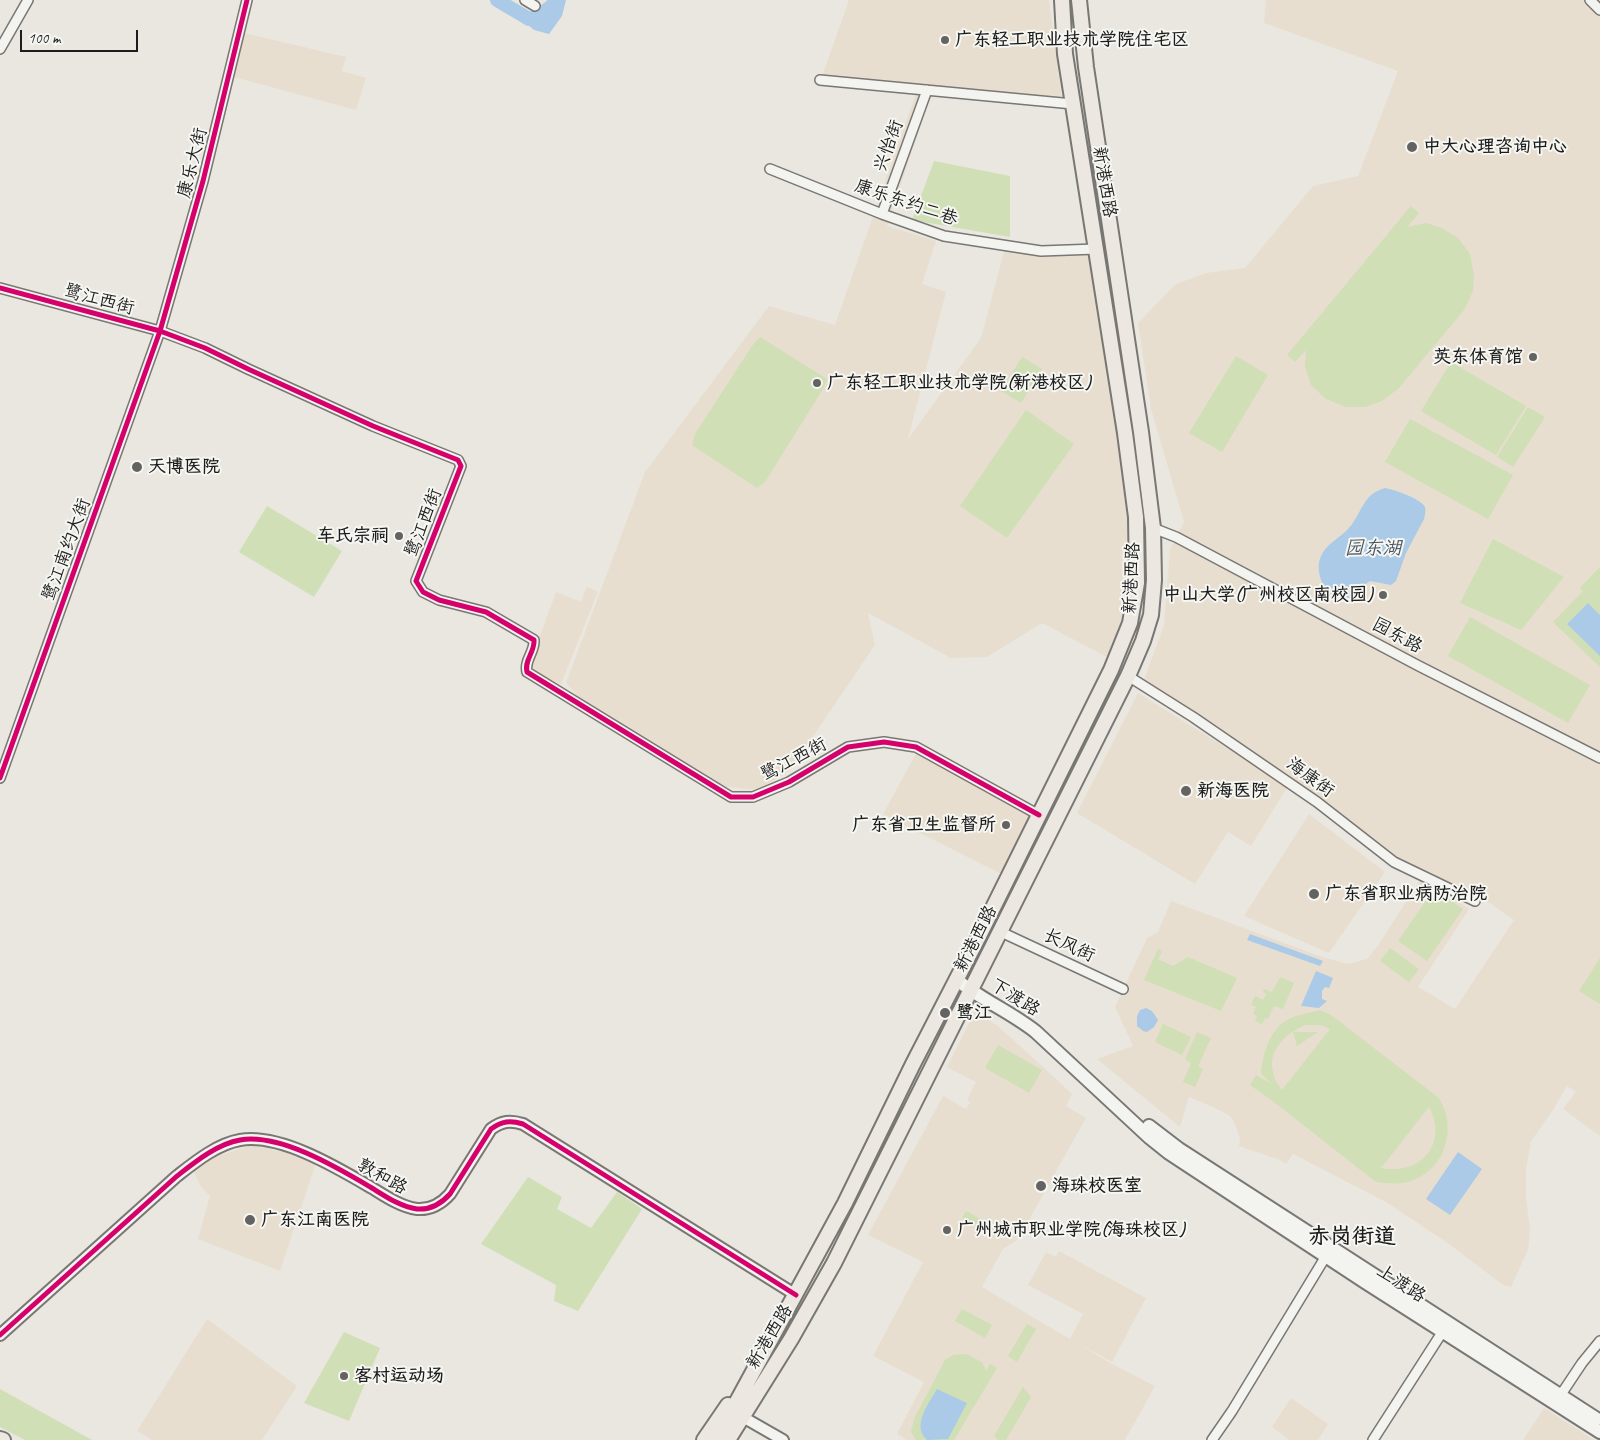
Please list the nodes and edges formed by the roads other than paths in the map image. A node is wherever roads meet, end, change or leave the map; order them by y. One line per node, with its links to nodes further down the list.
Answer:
1 (28, 0): 9 (street)
2 (247, 0): 17 (street, 康乐大街)
3 (525, 0): 7 (street)
4 (1062, 0): 12 (main road, 新港西路)
5 (1079, 0): 18 (main road, 新港西路)
6 (1590, 0): 8 (street)
7 (535, 6)
8 (1600, 10)
9 (0, 49)
10 (820, 80): 11 (street)
11 (926, 90): 12 (street); 14 (street, 兴怡街)
12 (1073, 104): 15 (main road, 新港西路)
13 (770, 169): 14 (street, 康乐东约二巷)
14 (882, 214): 15 (street, 康乐东约二巷)
15 (1096, 249): 19 (main road, 新港西路)
16 (0, 288): 17 (street, 鹭江西街)
17 (160, 331): 25 (street, 鹭江南约大街); 26 (street, 鹭江西街)
18 (1140, 425): 19 (street); 20 (main road, 新港西路)
19 (1124, 428): 21 (main road, 新港西路)
20 (1153, 528): 22 (main road, 新港西路); 24 (street, 园东路)
21 (1130, 624): 22 (street); 26 (main road, 新港西路)
22 (1148, 629): 23 (main road, 新港西路)
23 (1128, 676): 27 (street, 海康街); 28 (main road, 新港西路)
24 (1600, 758)
25 (0, 778)
26 (1039, 815): 29 (main road, 新港西路)
27 (1475, 901)
28 (1001, 932): 30 (main road, 新港西路); 33 (street, 长风街)
29 (966, 961): 30 (street); 31 (main road, 新港西路)
30 (982, 969): 32 (main road, 新港西路)
31 (956, 979): 32 (main road, 下渡路); 34 (main road, 新港西路)
32 (973, 988): 35 (main road, 新港西路); 36 (main road, 下渡路)
33 (1123, 989)
34 (935, 1020): 35 (main road); 38 (main road, 新港西路)
35 (952, 1027): 43 (main road, 新港西路)
36 (1187, 1159): 37 (main road, 上渡路); 44 (main road, 上渡路)
37 (1326, 1256): 39 (main road, 上渡路); 53 (street)
38 (796, 1295): 40 (street, 敦和路); 42 (main road, 新港西路)
39 (1443, 1331): 47 (main road, 上渡路); 54 (street)
40 (0, 1335)
41 (1600, 1341): 44 (street)
42 (750, 1377): 48 (main road); 49 (main road, 新港西路)
43 (762, 1387): 45 (main road); 50 (main road, 新港西路)
44 (1560, 1396): 46 (main road, 上渡路)
45 (748, 1420): 51 (main road); 52 (street)
46 (1600, 1422)
47 (1600, 1432)
48 (704, 1440)
49 (716, 1440)
50 (728, 1440)
51 (739, 1440)
52 (783, 1440)
53 (1212, 1440)
54 (1373, 1440)

